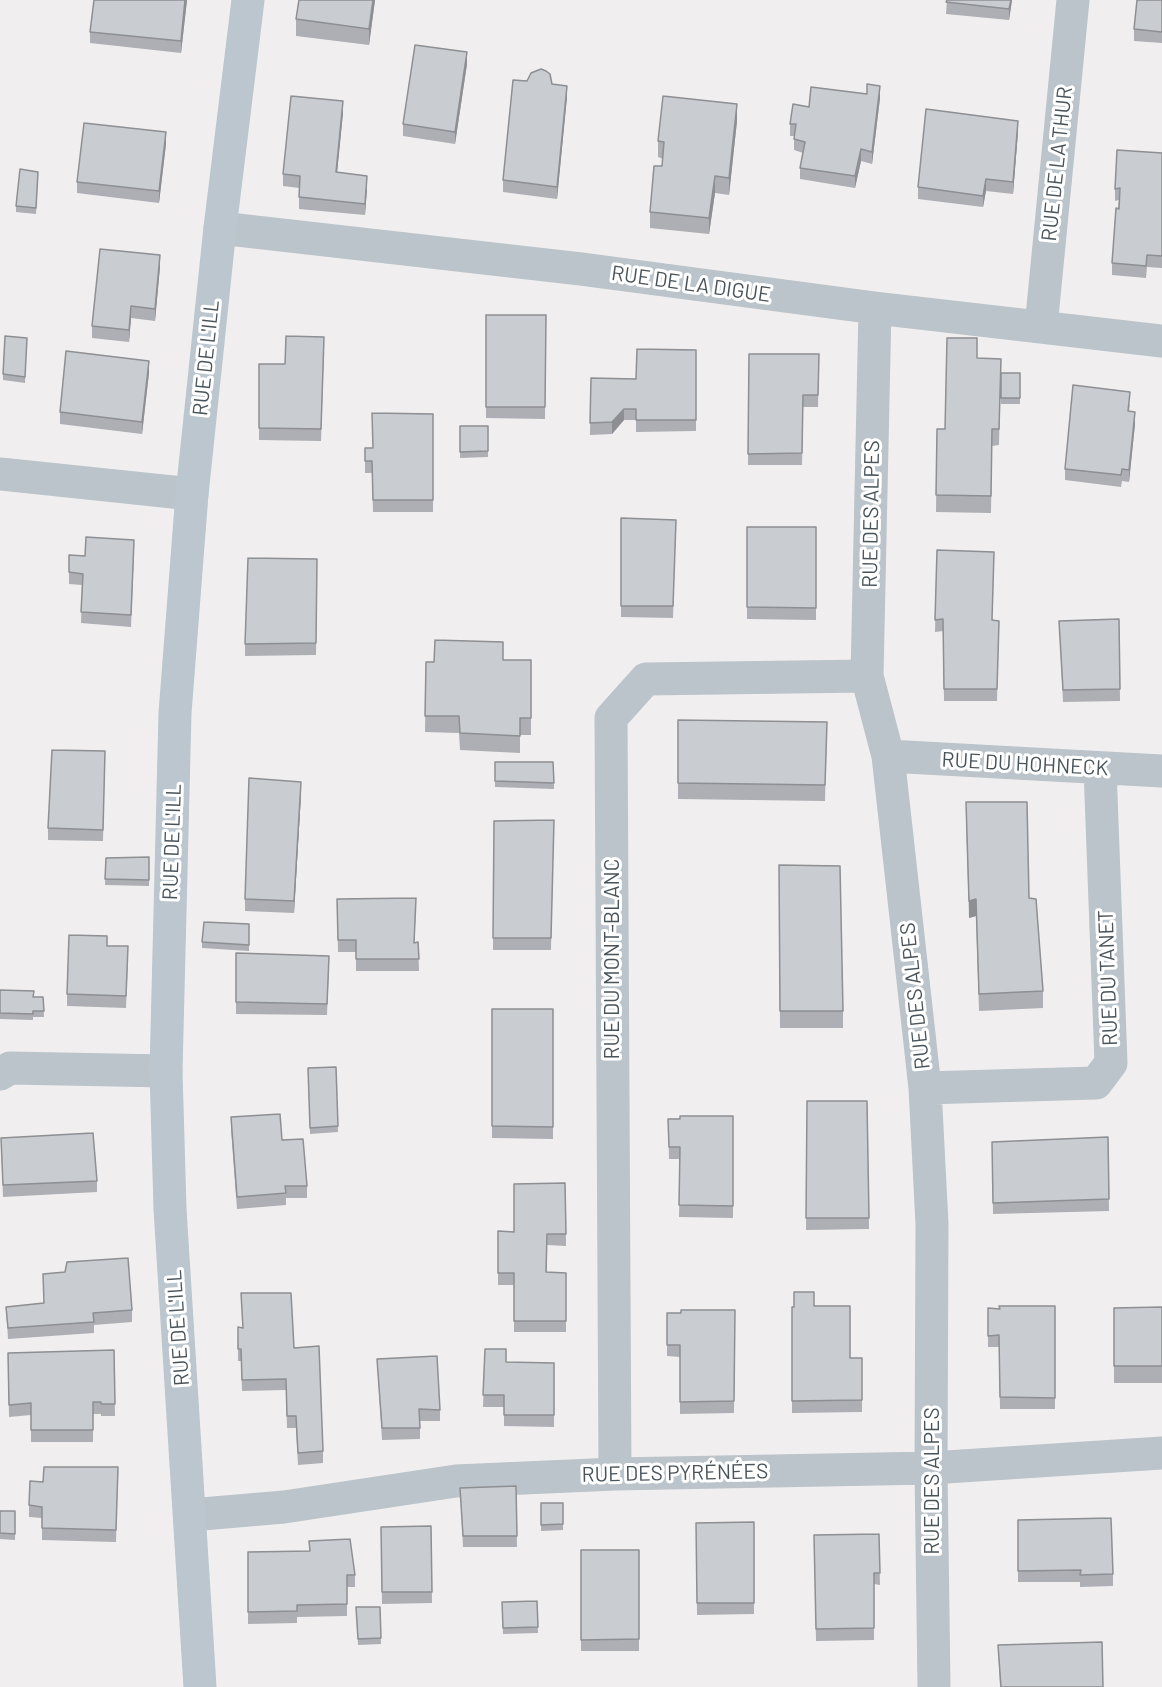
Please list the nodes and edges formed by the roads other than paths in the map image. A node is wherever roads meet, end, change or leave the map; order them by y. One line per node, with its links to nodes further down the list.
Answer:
1 (248, 0): 3 (street, RUE DE L'ILL)
2 (1073, 0): 5 (street, RUE DE LA THUR)
3 (220, 228): 4 (street, RUE DE LA DIGUE); 8 (street, RUE DE L'ILL)
4 (875, 308): 5 (street, RUE DE LA DIGUE); 9 (street, RUE DES ALPES)
5 (1041, 327): 6 (street, RUE DE LA DIGUE)
6 (1162, 341)
7 (0, 474): 8 (street)
8 (192, 494): 13 (street, RUE DE L'ILL)
9 (867, 676): 10 (street, RUE DES ALPES); 18 (street, RUE DU MONT-BLANC)
10 (888, 756): 11 (street, RUE DU HOHNECK); 15 (street, RUE DES ALPES)
11 (1100, 768): 12 (street, RUE DU HOHNECK); 15 (street, RUE DU TANET)
12 (1162, 771)
13 (166, 1071): 14 (street); 19 (street, RUE DE L'ILL)
14 (0, 1074)
15 (925, 1088): 17 (street, RUE DES ALPES)
16 (1162, 1453): 17 (street, RUE DES PYRÉNÉES)
17 (931, 1468): 18 (street, RUE DES PYRÉNÉES); 21 (street, RUE DES ALPES)
18 (615, 1474): 19 (street, RUE DES PYRÉNÉES)
19 (190, 1515): 20 (street, RUE DE L'ILL)
20 (200, 1687)
21 (934, 1687)

